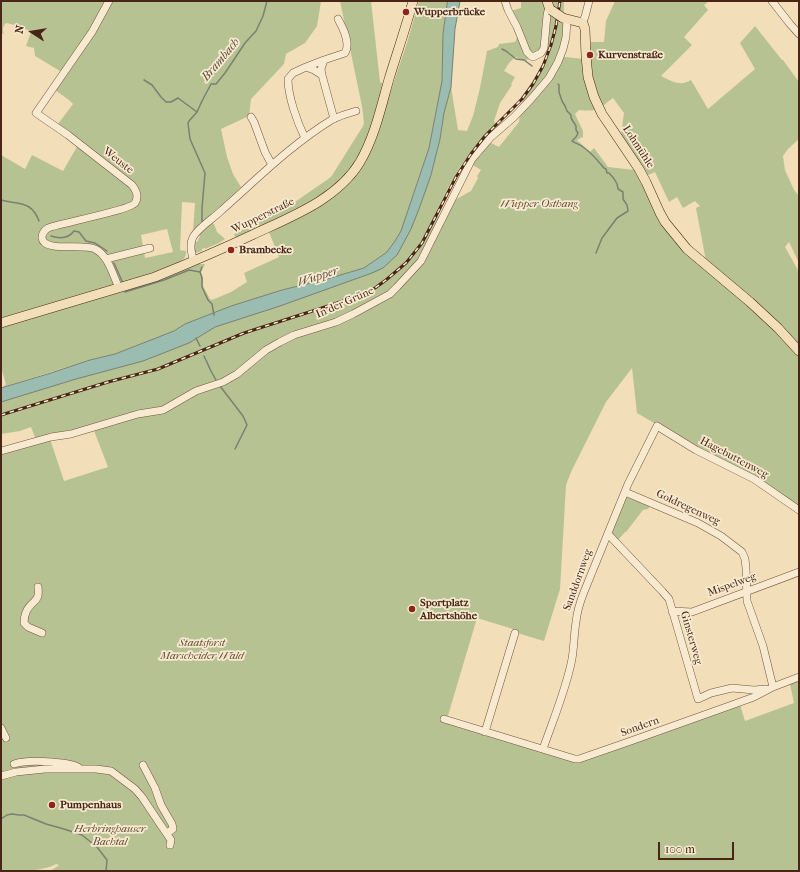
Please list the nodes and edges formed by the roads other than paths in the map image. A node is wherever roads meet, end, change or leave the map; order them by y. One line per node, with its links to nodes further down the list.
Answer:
1 (109, 1): 21 (street, Weuste)
2 (413, 1): 22 (main road, Wupperstraße)
3 (505, 1): 7 (street)
4 (581, 1): 6 (street)
5 (772, 1): 11 (street)
6 (588, 5): 10 (street)
7 (549, 6): 9 (main road, bridge)
8 (338, 19): 12 (street)
9 (565, 19): 10 (main road); 27 (street, In der Grüne)
10 (582, 22): 25 (main road, Lohmühle)
11 (799, 34)
12 (324, 60): 13 (street); 14 (street)
13 (306, 67): 14 (street); 18 (street)
14 (322, 76): 17 (street)
15 (356, 111): 17 (street)
16 (250, 117): 19 (street)
17 (334, 119): 18 (street)
18 (305, 138): 19 (street)
19 (272, 165): 22 (street)
20 (150, 248): 21 (street)
21 (106, 259): 23 (street, Weuste)
22 (194, 261): 23 (main road, Wupperstraße)
23 (119, 288): 24 (main road, Wupperstraße)
24 (1, 323)
25 (799, 351)
26 (657, 426): 28 (street, Sanddornweg); 29 (street, Hagebuttenweg)
27 (1, 450)
28 (625, 492): 30 (street, Sanddornweg); 33 (street, Goldregenweg)
29 (799, 510)
30 (608, 534): 34 (street, Ginsterweg); 43 (street, Sanddornweg)
31 (799, 572): 33 (street, Mispelweg)
32 (38, 587): 35 (street)
33 (747, 591): 34 (street, Mispelweg); 38 (street, Goldregenweg)
34 (672, 611): 38 (street, Ginsterweg)
35 (42, 633)
36 (514, 633): 41 (street)
37 (799, 677): 38 (street, Sondern)
38 (771, 688): 43 (street, Sondern)
39 (444, 719): 41 (street, Sondern)
40 (1, 728): 42 (street)
41 (485, 732): 43 (street, Sondern)
42 (6, 738)
43 (543, 749)
44 (14, 764): 46 (street)
45 (143, 765): 48 (street)
46 (79, 769): 47 (street); 48 (street)
47 (1, 776)
48 (167, 834): 49 (street)
49 (170, 845)

